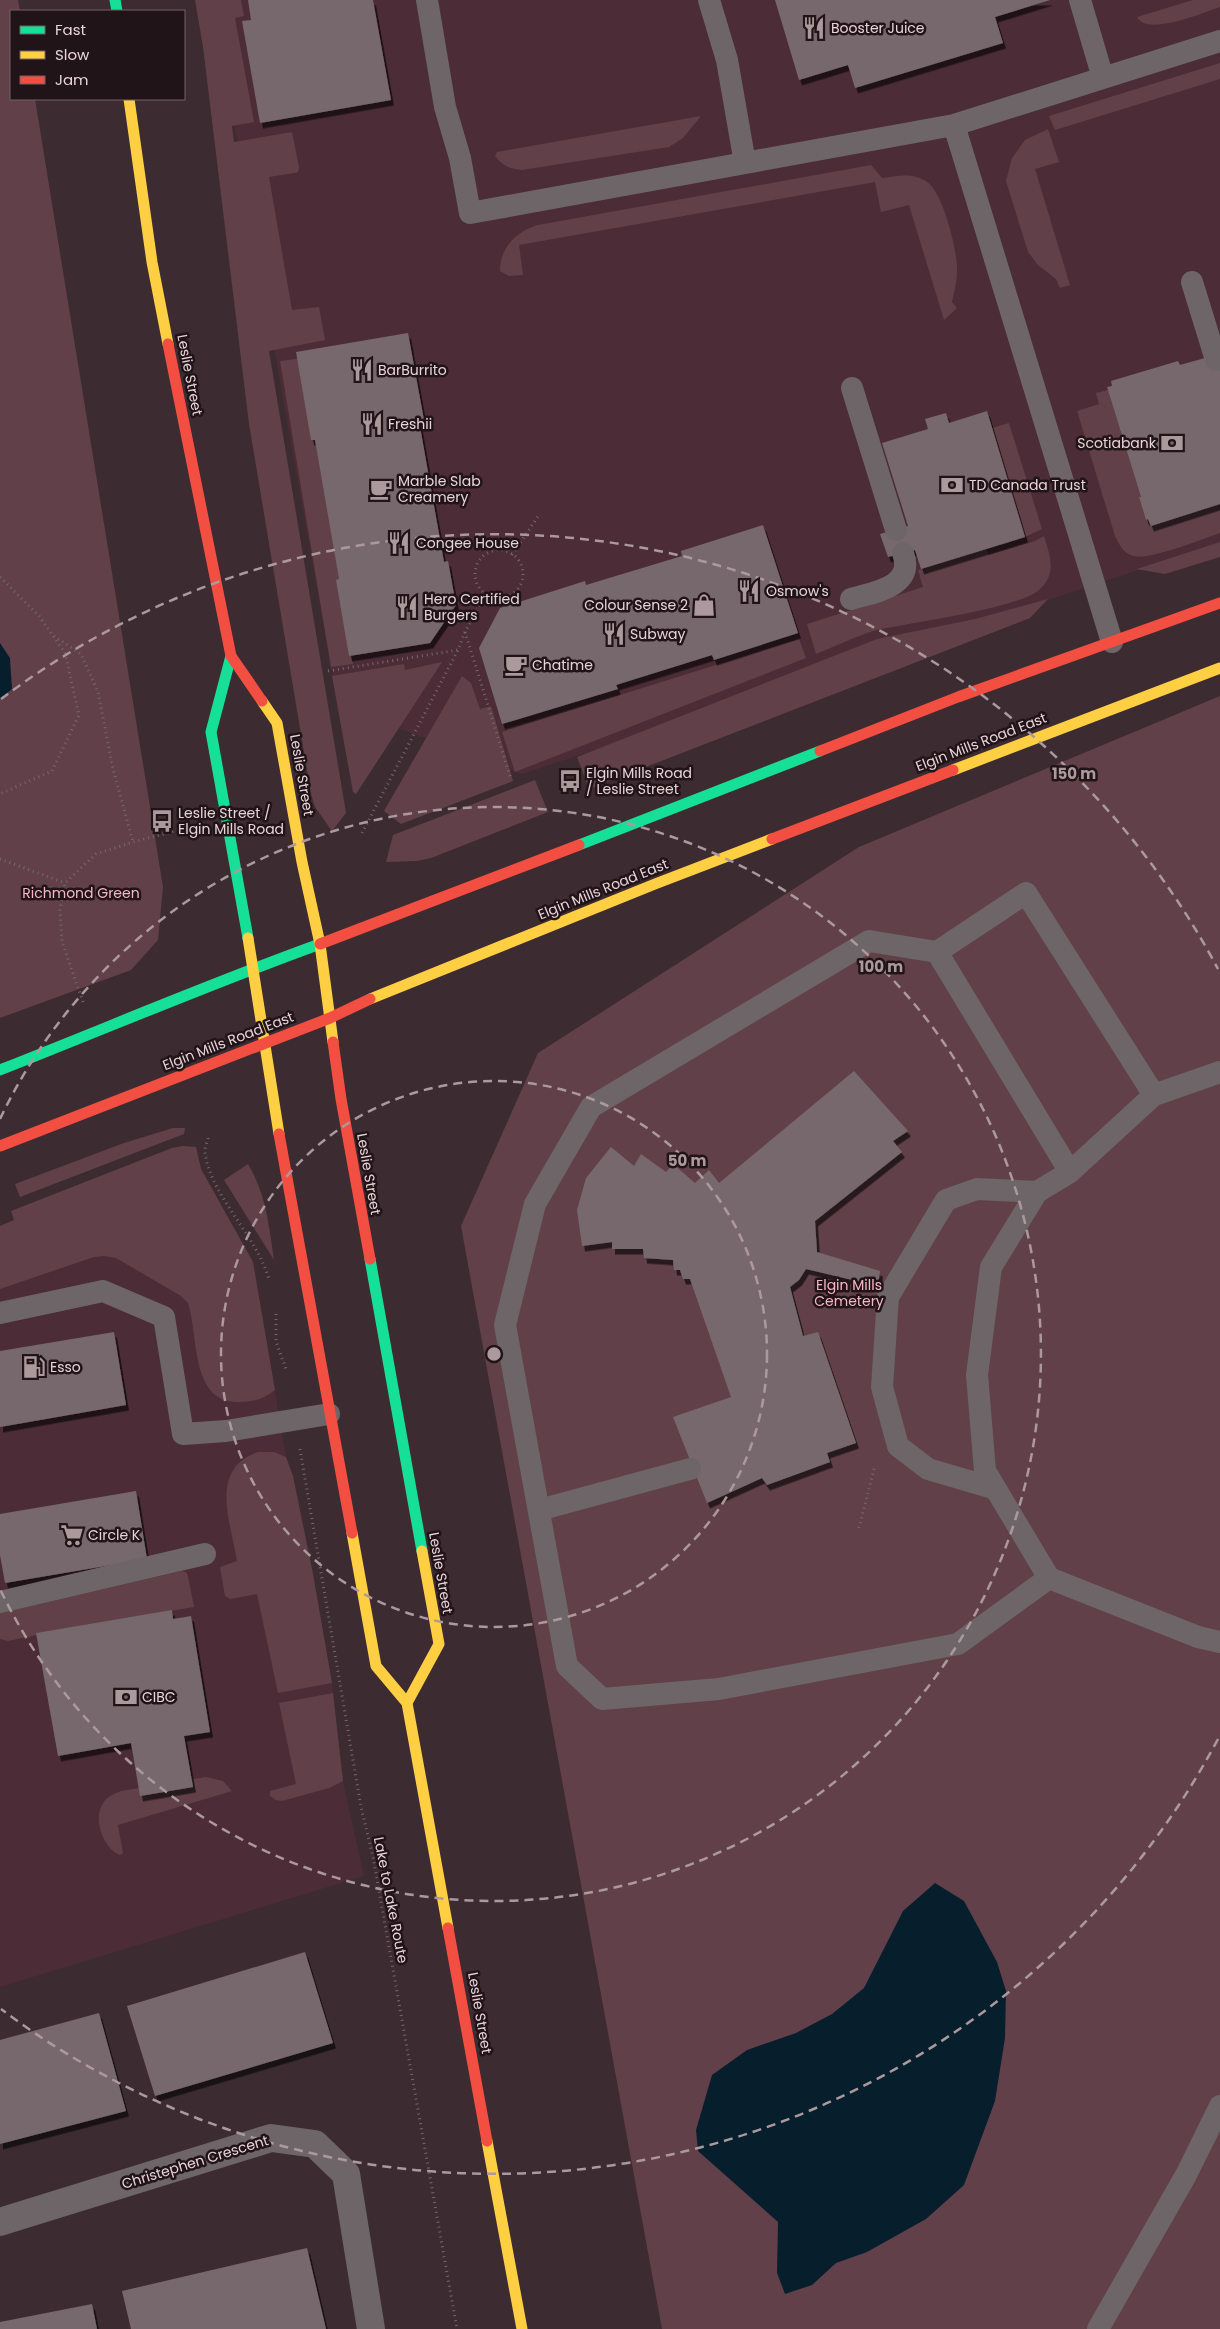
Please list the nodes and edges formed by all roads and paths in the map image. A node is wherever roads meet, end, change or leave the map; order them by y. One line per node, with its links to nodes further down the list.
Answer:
1 (427, 0): 8 (lane)
2 (709, 0): 8 (lane)
3 (1080, 0): 5 (lane)
4 (1220, 41): 5 (lane)
5 (1103, 78): 7 (lane)
6 (129, 100): 24 (main road, Leslie Street)
7 (954, 125): 8 (lane); 22 (lane)
8 (745, 163)
9 (1192, 282): 10 (lane)
10 (1216, 360)
11 (852, 388): 13 (lane)
12 (539, 515): 15 (path)
13 (896, 530)
14 (903, 553): 18 (lane)
15 (512, 555): 17 (path); 17 (path)
16 (0, 577): 21 (path)
17 (486, 594): 20 (path)
18 (851, 599)
19 (1220, 603): 22 (main road)
20 (465, 632): 23 (path); 27 (path)
21 (52, 634): 28 (path); 31 (path)
22 (1112, 642): 34 (main road)
23 (458, 650): 26 (path); 30 (path)
24 (230, 656): 34 (main road, Leslie Street); 36 (main road, Leslie Street)
25 (1220, 668): 38 (main road, Elgin Mills Road East)
26 (328, 671)
27 (511, 779)
28 (0, 794)
29 (179, 830): 31 (path)
30 (362, 833)
31 (132, 842): 33 (path)
32 (0, 859): 33 (path)
33 (65, 883): 37 (path)
34 (320, 944): 36 (main road); 38 (main road, Leslie Street)
35 (937, 952): 42 (lane); 45 (lane); 56 (lane)
36 (254, 968): 39 (main road, Leslie Street); 40 (main road)
37 (84, 1005)
38 (330, 1018): 39 (main road, Elgin Mills Road East); 62 (main road, Leslie Street)
39 (264, 1042): 44 (main road, Elgin Mills Road East); 51 (main road, Leslie Street)
40 (0, 1070)
41 (1220, 1072): 42 (lane)
42 (1154, 1095): 45 (lane)
43 (208, 1138): 47 (path)
44 (0, 1146)
45 (1070, 1172): 46 (lane)
46 (1037, 1192): 52 (lane); 55 (lane)
47 (271, 1287)
48 (274, 1305): 50 (path)
49 (0, 1313): 51 (lane)
50 (287, 1370)
51 (329, 1414): 62 (main road, Leslie Street)
52 (898, 1446): 55 (lane); 57 (path)
53 (690, 1469): 56 (lane)
54 (304, 1474): 66 (path, Lake to Lake Route)
55 (996, 1490): 59 (lane)
56 (538, 1510): 59 (lane)
57 (859, 1528)
58 (205, 1554): 60 (lane)
59 (1049, 1578): 61 (lane)
60 (0, 1602)
61 (1220, 1642)
62 (407, 1703): 67 (main road, Leslie Street)
63 (1220, 2106): 68 (lane)
64 (0, 2222): 65 (street, Christephen Crescent)
65 (371, 2329)
66 (457, 2329)
67 (522, 2329)
68 (1098, 2329)

